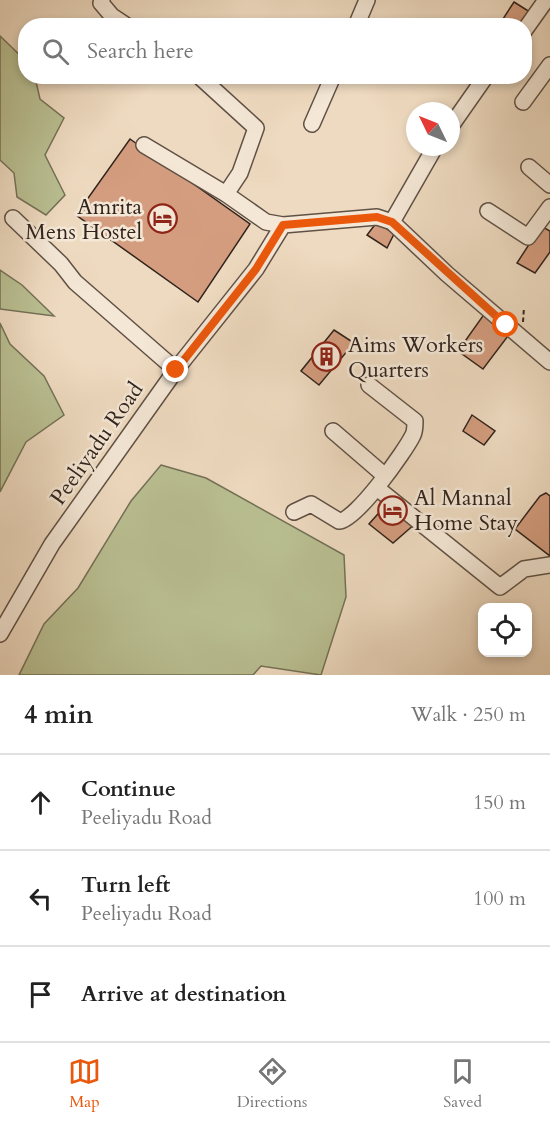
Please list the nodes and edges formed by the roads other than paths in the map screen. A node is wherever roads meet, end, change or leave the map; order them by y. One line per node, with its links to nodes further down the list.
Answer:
1 (102, 0): 4 (street)
2 (367, 0): 5 (street)
3 (546, 0): 6 (street)
4 (114, 18)
5 (359, 18)
6 (532, 21)
7 (550, 65): 11 (street)
8 (208, 84): 18 (street)
9 (330, 84): 13 (street)
10 (480, 84): 12 (street)
11 (523, 102)
12 (460, 113)
13 (312, 124)
14 (144, 145): 18 (street)
15 (430, 156): 22 (street)
16 (529, 167): 17 (street)
17 (550, 186)
18 (226, 194): 23 (street)
19 (550, 207): 20 (street)
20 (488, 211)
21 (13, 218): 25 (street)
22 (392, 222): 23 (street); 24 (street)
23 (283, 225): 25 (street, Peeliyadu Road)
24 (550, 362)
25 (176, 370): 31 (street, Peeliyadu Road)
26 (369, 385): 28 (street)
27 (333, 431): 28 (street)
28 (381, 481): 29 (street); 30 (street)
29 (294, 512)
30 (550, 565)
31 (4, 614): 32 (street, Peeliyadu Road)
32 (0, 634)

